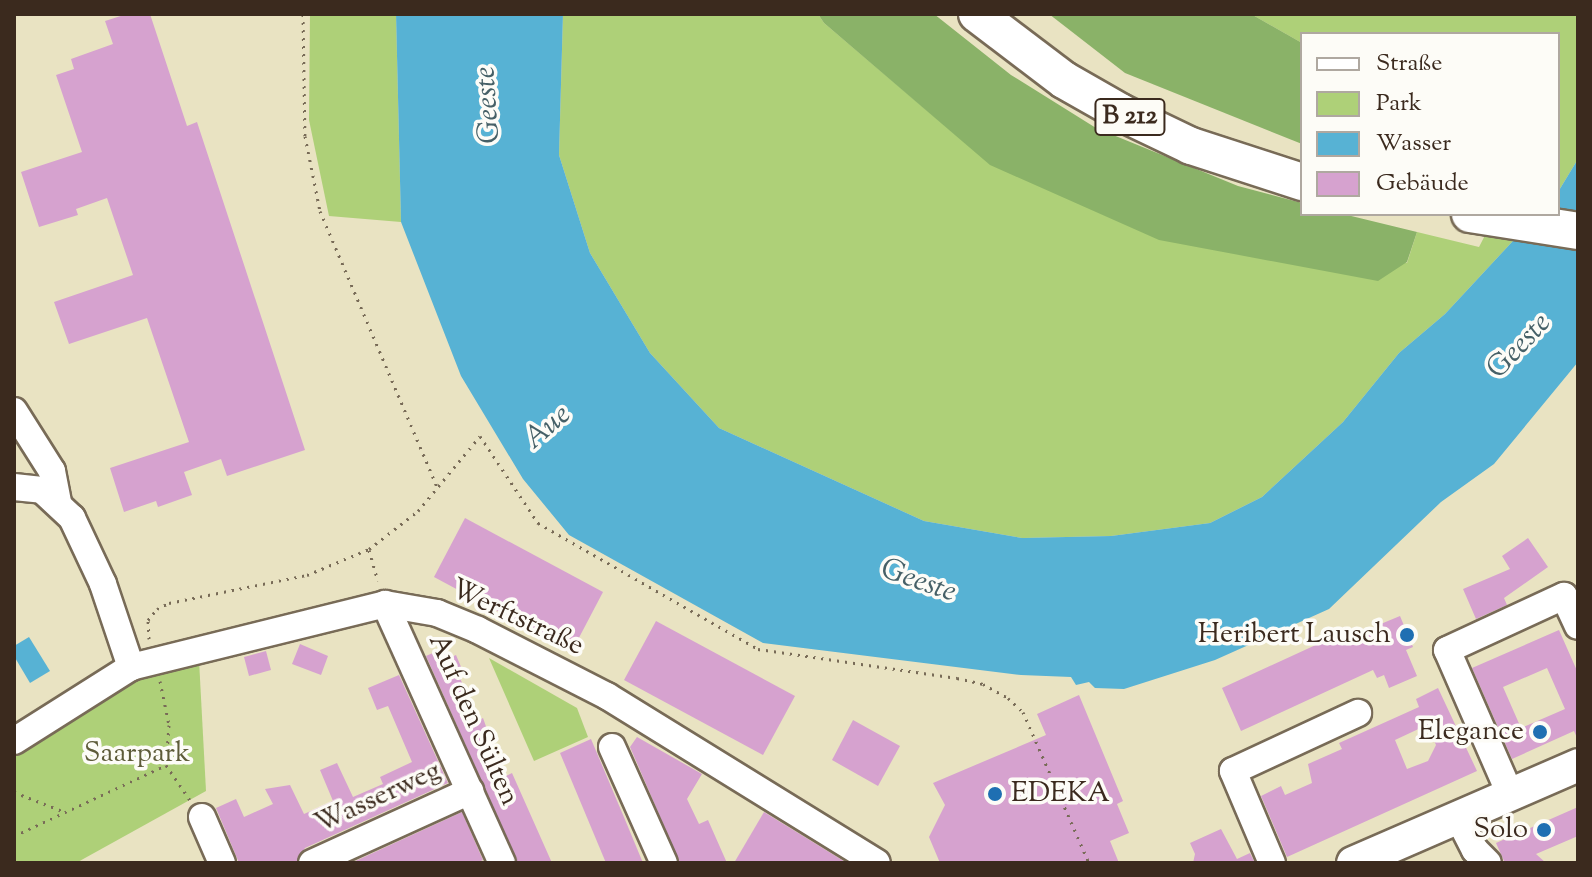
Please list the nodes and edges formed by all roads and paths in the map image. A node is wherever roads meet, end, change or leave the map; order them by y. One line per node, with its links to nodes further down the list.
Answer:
1 (303, 14): 8 (path)
2 (977, 14): 3 (highway, B 212)
3 (1300, 181)
4 (1483, 216): 5 (highway)
5 (1578, 231)
6 (14, 411): 9 (street)
7 (14, 487): 9 (street)
8 (437, 487): 10 (path); 31 (path)
9 (58, 502): 13 (street)
10 (369, 549): 11 (path); 13 (path)
11 (385, 604): 13 (street, Werftstraße); 19 (street, Auf den Sülten); 30 (street, Werftstraße)
12 (1578, 626): 21 (street)
13 (144, 663): 15 (street, Werftstraße); 17 (path)
14 (1358, 713): 32 (street)
15 (14, 741)
16 (612, 747): 29 (street)
17 (166, 765): 22 (path); 23 (path)
18 (1578, 765): 21 (main road)
19 (470, 791): 27 (street, Wasserweg); 28 (street, Auf den Sülten)
20 (14, 792): 22 (path)
21 (1510, 794): 24 (main road)
22 (65, 812): 25 (path)
23 (202, 817): 26 (street)
24 (1458, 817): 33 (main road); 34 (street)
25 (14, 836)
26 (222, 863)
27 (312, 863)
28 (502, 863)
29 (664, 863)
30 (877, 863)
31 (1089, 863)
32 (1272, 863)
33 (1353, 863)
34 (1488, 863)

